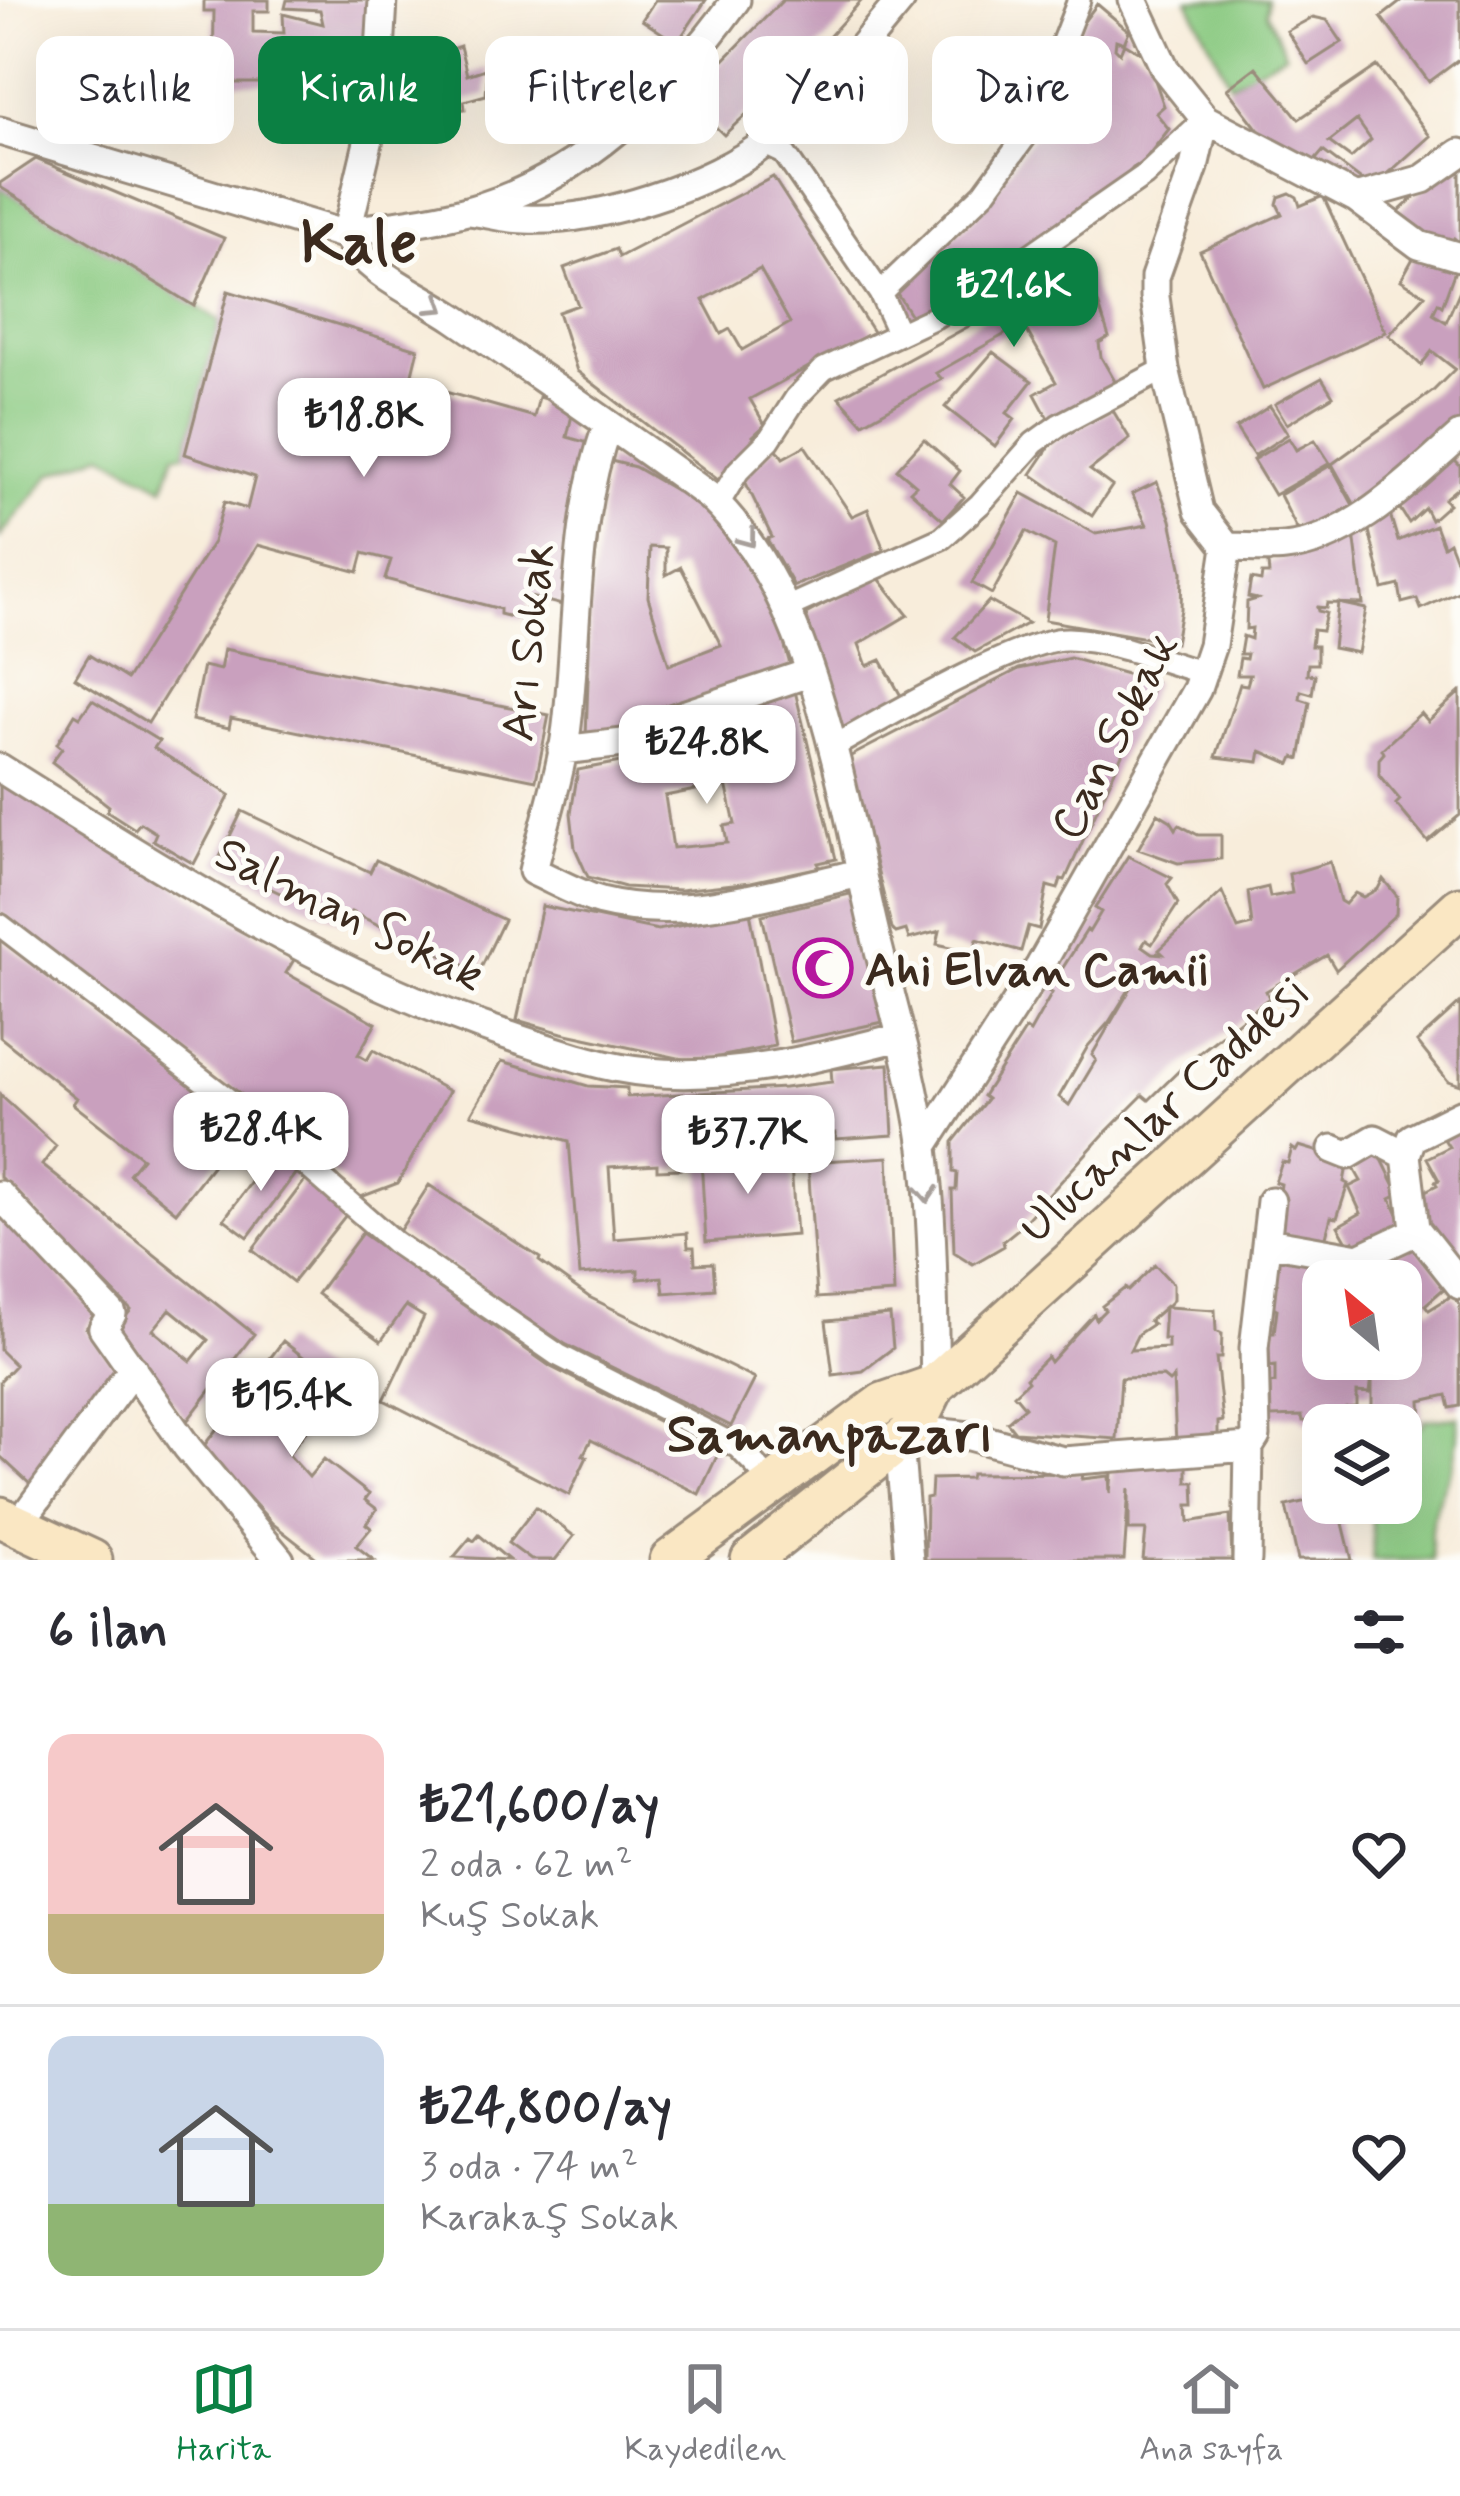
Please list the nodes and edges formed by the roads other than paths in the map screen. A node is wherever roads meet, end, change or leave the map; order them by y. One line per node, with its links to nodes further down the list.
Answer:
1 (383, 0): 13 (street)
2 (736, 0): 12 (street)
3 (902, 0): 6 (street)
4 (1079, 0): 15 (street)
5 (1133, 0): 7 (street)
6 (872, 36)
7 (1205, 119): 11 (street); 16 (street); 17 (street)
8 (0, 131): 13 (street)
9 (765, 144): 12 (street); 15 (street)
10 (1460, 153): 11 (street)
11 (1356, 198): 14 (street)
12 (470, 211): 13 (street)
13 (346, 235): 18 (street, one-way to 18)
14 (1460, 257)
15 (880, 293): 16 (street)
16 (898, 334): 20 (street)
17 (1165, 369): 21 (street); 22 (street)
18 (608, 424): 20 (street); 26 (street, Arı Sokak)
19 (1460, 436): 21 (street)
20 (718, 504): 22 (street, one-way to 22)
21 (1227, 547): 24 (street, Can Sokak)
22 (786, 608): 23 (street)
23 (809, 673): 25 (street); 26 (street)
24 (1204, 673): 25 (street); 33 (street, Can Sokak)
25 (831, 748): 28 (street)
26 (557, 752): 28 (street, Arı Sokak)
27 (0, 768): 31 (street, Salman Sokak)
28 (861, 873): 31 (street)
29 (1460, 907): 42 (main road, Ulucanlar Caddesi)
30 (0, 926): 45 (street)
31 (899, 1037): 33 (street)
32 (1460, 1114): 35 (street)
33 (924, 1146): 42 (street, one-way to 42)
34 (1333, 1149): 35 (street)
35 (1406, 1155): 38 (street)
36 (0, 1195): 41 (street)
37 (1271, 1202): 39 (street)
38 (1417, 1231): 39 (street); 40 (street)
39 (1269, 1237): 44 (street)
40 (1460, 1285)
41 (133, 1369): 46 (street); 48 (street)
42 (934, 1385): 43 (main road); 45 (main road)
43 (906, 1437): 44 (street); 50 (main road); 51 (street)
44 (1249, 1447): 52 (street)
45 (774, 1484): 49 (main road)
46 (9, 1521): 47 (main road)
47 (92, 1560)
48 (280, 1560)
49 (670, 1560)
50 (752, 1560)
51 (909, 1560)
52 (1246, 1560)

